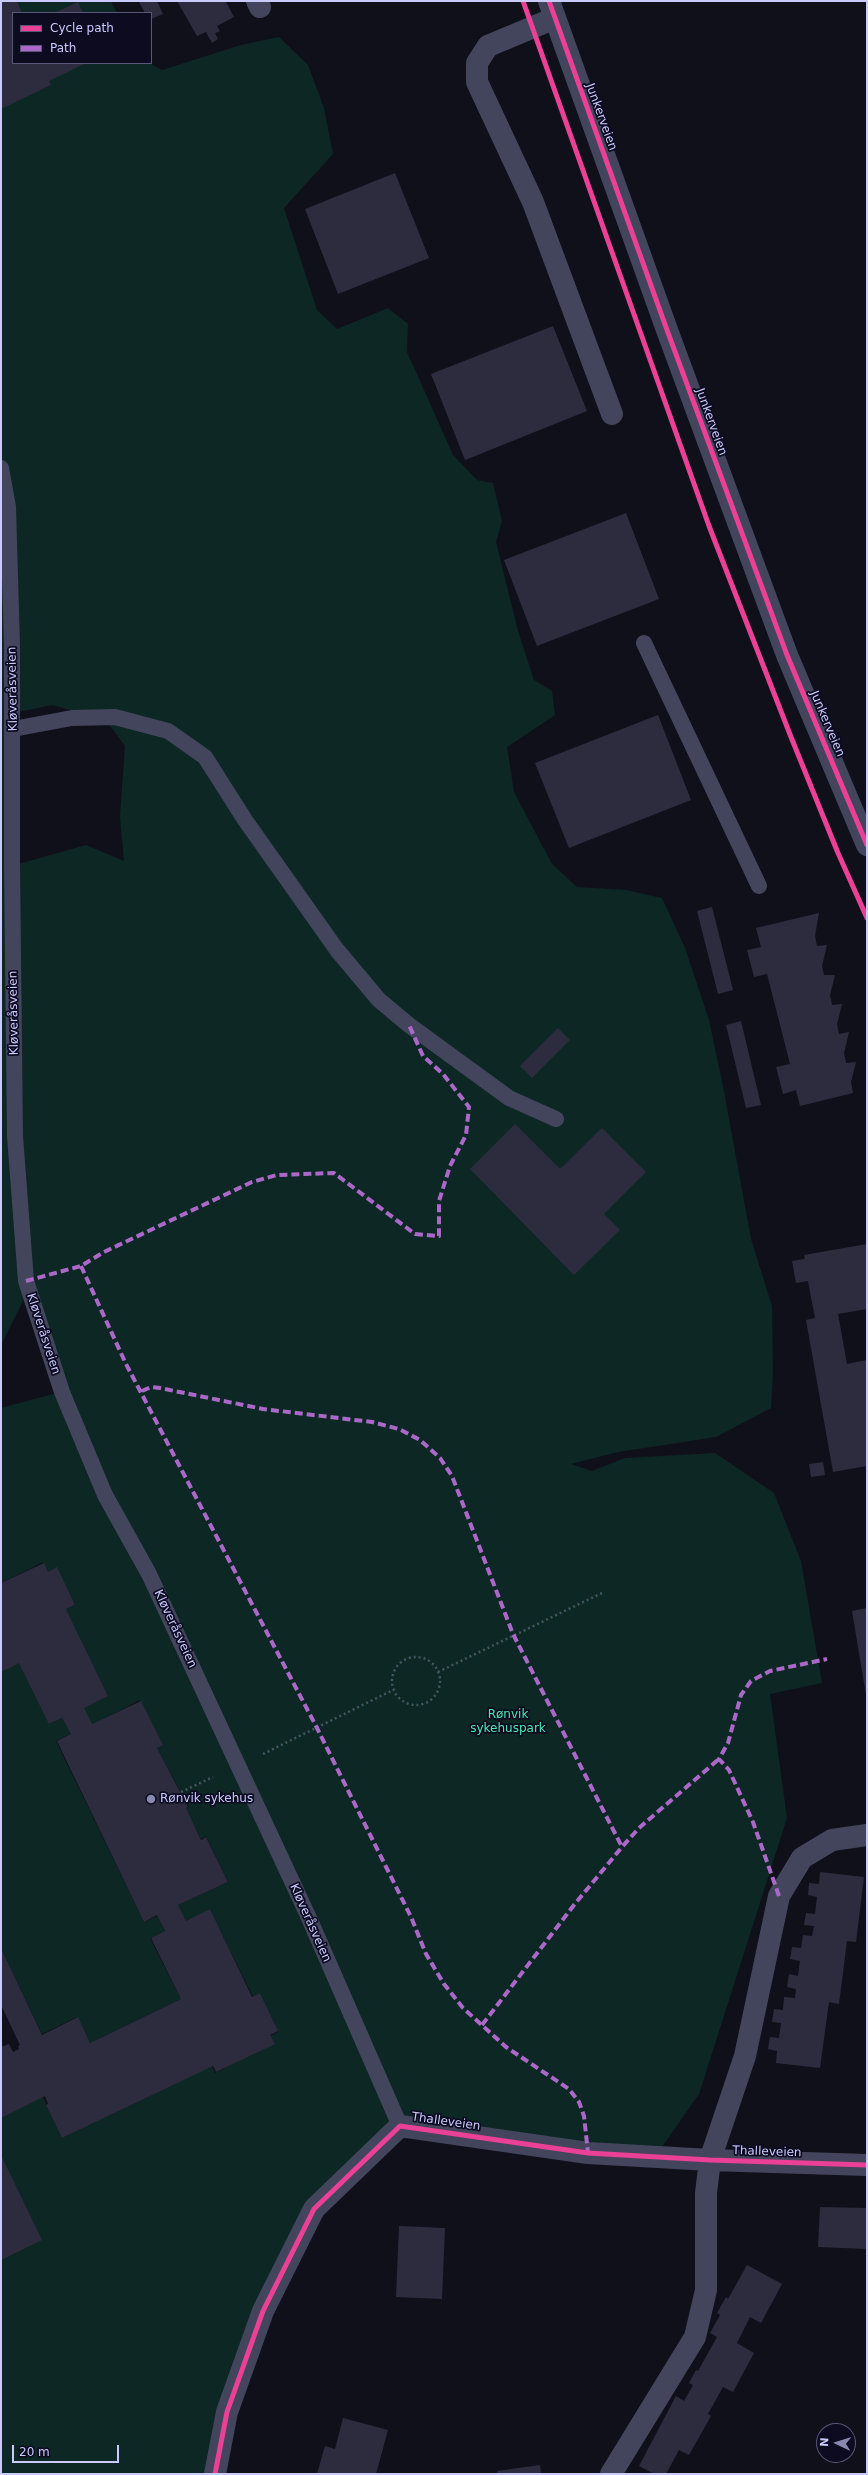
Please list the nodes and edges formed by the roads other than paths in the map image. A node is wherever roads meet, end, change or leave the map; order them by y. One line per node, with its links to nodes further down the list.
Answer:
1 (552, 9): 2 (street, Junkerveien); 6 (street, Junkerveien)
2 (612, 414)
3 (1, 468): 5 (lane, Kløveråsveien)
4 (644, 642): 7 (lane)
5 (13, 729): 8 (lane); 10 (lane, Kløveråsveien)
6 (867, 845)
7 (759, 886)
8 (556, 1119)
9 (867, 1835): 11 (street, Thalleveien)
10 (400, 2126): 11 (street, Thalleveien); 13 (street, Thalleveien)
11 (710, 2160): 12 (street, Thalleveien); 14 (street, Thalleveien)
12 (867, 2164)
13 (215, 2474)
14 (611, 2474)

